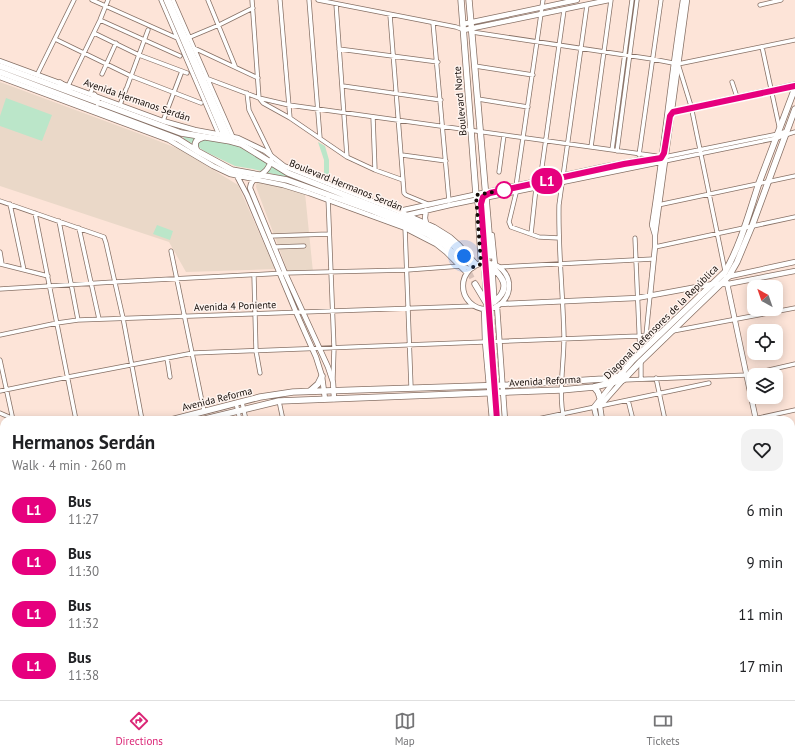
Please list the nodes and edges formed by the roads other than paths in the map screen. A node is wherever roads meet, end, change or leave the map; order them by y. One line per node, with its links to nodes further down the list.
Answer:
1 (74, 0): 43 (street)
2 (92, 0): 28 (street)
3 (108, 0): 28 (street)
4 (161, 0): 41 (street)
5 (166, 0): 42 (main road)
6 (169, 0): 42 (main road)
7 (173, 0): 42 (street)
8 (208, 0): 36 (street)
9 (252, 0): 29 (street)
10 (280, 0): 99 (street)
11 (309, 0): 103 (street)
12 (318, 0): 25 (street)
13 (461, 0): 37 (main road, Boulevard Norte)
14 (469, 0): 38 (main road, Boulevard Norte)
15 (543, 0): 30 (street)
16 (577, 0): 24 (main road)
17 (610, 0): 26 (main road); 53 (street)
18 (632, 0): 56 (street)
19 (638, 0): 59 (street)
20 (661, 0): 60 (street)
21 (683, 0): 63 (main road)
22 (687, 0): 63 (main road)
23 (781, 0): 27 (street)
24 (564, 1): 30 (main road)
25 (336, 4): 33 (street); 52 (street)
26 (587, 5): 31 (main road); 51 (street)
27 (760, 5)
28 (106, 6): 34 (street); 41 (street)
29 (253, 8): 36 (street); 78 (street)
30 (542, 8): 32 (street); 38 (main road)
31 (564, 10): 32 (main road); 48 (street)
32 (541, 14): 38 (main road); 46 (street)
33 (390, 15): 35 (street); 58 (street)
34 (100, 20): 40 (street); 44 (street)
35 (433, 23): 37 (street); 62 (street)
36 (219, 25): 42 (street); 66 (street)
37 (463, 27): 38 (main road); 111 (main road, Boulevard Norte)
38 (472, 28): 46 (street); 67 (main road, Boulevard Norte)
39 (148, 30): 44 (street)
40 (94, 33): 47 (street); 54 (street)
41 (177, 38): 118 (street)
42 (186, 39): 49 (street); 76 (main road)
43 (55, 40): 54 (street); 77 (street)
44 (144, 40): 55 (street); 57 (street)
45 (795, 40): 50 (street)
46 (538, 42): 48 (street); 73 (street)
47 (116, 43): 55 (street); 64 (street)
48 (559, 45): 51 (street); 121 (street)
49 (194, 47): 66 (street); 76 (street)
50 (762, 47): 63 (street); 86 (street)
51 (580, 48): 53 (street); 122 (street)
52 (339, 49): 58 (street); 84 (street)
53 (604, 52): 56 (street); 123 (street)
54 (84, 53): 64 (street); 83 (street)
55 (139, 55): 69 (street); 74 (street)
56 (625, 55): 59 (street); 124 (street)
57 (180, 56)
58 (394, 56): 62 (street); 89 (street)
59 (630, 56): 60 (street); 125 (street)
60 (652, 59): 63 (street); 128 (street)
61 (0, 61): 68 (main road)
62 (438, 62): 95 (street)
63 (675, 63): 101 (street); 104 (main road)
64 (107, 64): 72 (street); 74 (street)
65 (0, 66): 77 (main road, Boulevard Hermanos Serdán)
66 (235, 66): 78 (street)
67 (475, 66): 73 (street); 94 (main road, Boulevard Norte)
68 (20, 68): 77 (main road)
69 (182, 71): 71 (street); 87 (street)
70 (0, 72): 127 (main road, Boulevard Hermanos Serdán)
71 (187, 72)
72 (102, 74)
73 (533, 75): 100 (street)
74 (131, 76): 87 (street); 98 (street)
75 (0, 77): 135 (main road)
76 (202, 77): 88 (street); 118 (main road)
77 (37, 78): 80 (main road, Avenida Hermanos Serdán); 91 (main road, Boulevard Hermanos Serdán)
78 (258, 78): 93 (street)
79 (732, 82): 92 (street)
80 (60, 83): 83 (main road, Avenida Hermanos Serdán); 91 (main road)
81 (795, 84): 86 (street)
82 (94, 85): 90 (street)
83 (68, 86): 90 (main road, Avenida Hermanos Serdán)
84 (343, 86): 89 (street); 105 (street)
85 (795, 88): 115 (main road, Diagonal Defensores de la República)
86 (771, 89): 92 (street); 115 (street)
87 (174, 92): 97 (street); 108 (street)
88 (247, 93): 93 (street); 131 (street)
89 (397, 93): 95 (street); 109 (street)
90 (92, 94): 96 (main road); 98 (main road, Avenida Hermanos Serdán)
91 (76, 95): 96 (main road, Boulevard Hermanos Serdán)
92 (737, 96): 101 (street)
93 (259, 98): 99 (street); 107 (street)
94 (478, 99): 100 (street); 112 (main road, Boulevard Norte)
95 (441, 100): 110 (street)
96 (98, 103): 117 (main road, Boulevard Hermanos Serdán)
97 (201, 103)
98 (120, 105): 108 (main road, Avenida Hermanos Serdán)
99 (290, 105): 103 (street); 107 (street)
100 (528, 106): 120 (street)
101 (691, 106): 104 (street); 126 (street)
102 (795, 109): 114 (main road, Diagonal Defensores de la República)
103 (318, 110): 105 (street); 119 (street)
104 (671, 111): 132 (main road)
105 (345, 113): 106 (street); 130 (street)
106 (372, 117): 109 (street); 137 (street)
107 (290, 118): 119 (street)
108 (163, 121): 118 (main road, Avenida Hermanos Serdán)
109 (399, 121): 110 (street); 129 (street)
110 (443, 127): 111 (street); 134 (street)
111 (472, 131): 112 (street); 156 (main road, Boulevard Norte)
112 (481, 132): 116 (street); 154 (main road, Boulevard Norte)
113 (795, 132): 114 (street)
114 (786, 133): 115 (street); 147 (main road, Diagonal Defensores de la República)
115 (778, 134): 126 (street); 148 (main road, Diagonal Defensores de la República)
116 (504, 135): 120 (street); 138 (street)
117 (204, 137): 118 (main road, Boulevard Hermanos Serdán); 127 (main road)
118 (226, 137): 131 (main road, Boulevard Hermanos Serdán)
119 (320, 138): 130 (street)
120 (523, 138): 121 (street); 149 (street)
121 (545, 141): 122 (street); 145 (street)
122 (568, 144): 123 (street); 140 (street)
123 (591, 147): 124 (street)
124 (612, 150): 125 (street)
125 (617, 151): 128 (street)
126 (700, 152): 132 (street); 153 (street)
127 (200, 153): 135 (main road); 136 (main road, Boulevard Hermanos Serdán)
128 (638, 154): 132 (street); 133 (street)
129 (402, 155): 134 (street); 144 (street)
130 (347, 157): 137 (street)
131 (271, 159): 139 (main road); 166 (main road); 168 (main road, Boulevard Hermanos Serdán)
132 (663, 159): 133 (main road); 146 (main road); 161 (main road)
133 (640, 160): 140 (main road)
134 (446, 161): 158 (street)
135 (206, 162): 142 (main road)
136 (232, 170): 139 (main road, Boulevard Hermanos Serdán); 142 (main road)
137 (375, 170): 144 (street)
138 (499, 172)
139 (260, 175): 143 (main road); 151 (main road, Boulevard Hermanos Serdán)
140 (563, 175): 145 (main road); 146 (street)
141 (795, 176): 147 (street)
142 (237, 177): 143 (main road); 164 (main road)
143 (253, 180): 151 (main road); 162 (main road)
144 (403, 180): 160 (street)
145 (540, 181): 149 (main road)
146 (562, 182): 150 (main road); 180 (street)
147 (768, 182): 148 (street); 173 (main road, Diagonal Defensores de la República)
148 (759, 183): 153 (street); 175 (main road, Diagonal Defensores de la República)
149 (516, 186): 154 (main road)
150 (536, 188): 152 (main road); 178 (street)
151 (314, 192): 155 (main road, Boulevard Hermanos Serdán)
152 (516, 192): 154 (main road); 178 (street)
153 (709, 194): 161 (street); 176 (street)
154 (486, 196): 156 (main road); 188 (main road, Boulevard Norte); 197 (main road, Boulevard Norte)
155 (328, 197): 168 (main road, Boulevard Hermanos Serdán); 172 (main road); 177 (street)
156 (477, 198): 158 (main road); 187 (main road, Boulevard Norte); 198 (main road, Boulevard Norte)
157 (0, 201): 159 (street)
158 (449, 203): 160 (main road); 163 (main road)
159 (10, 204): 165 (street); 199 (street)
160 (428, 204): 166 (main road)
161 (657, 205): 184 (main road)
162 (259, 209): 164 (main road); 179 (main road)
163 (426, 210): 167 (main road); 171 (main road)
164 (253, 211): 205 (main road)
165 (35, 213): 170 (street); 206 (street)
166 (400, 214): 167 (main road); 168 (main road, Boulevard Hermanos Serdán); 198 (main road, Boulevard Hermanos Serdán)
167 (408, 215): 171 (main road)
168 (391, 216): 172 (main road, Boulevard Hermanos Serdán)
169 (795, 217): 173 (street)
170 (59, 221): 174 (street); 212 (street)
171 (426, 223): 198 (main road)
172 (403, 225): 189 (main road, Boulevard Hermanos Serdán); 196 (main road); 200 (street)
173 (752, 226): 175 (street); 208 (main road, Diagonal Defensores de la República)
174 (79, 228): 210 (street); 211 (street)
175 (745, 228): 176 (street); 208 (main road, Diagonal Defensores de la República)
176 (717, 233): 184 (street); 208 (street)
177 (329, 234): 179 (street); 204 (street)
178 (531, 234): 180 (street)
179 (270, 236): 183 (main road)
180 (559, 238): 194 (street)
181 (635, 238): 190 (street)
182 (304, 246): 183 (street)
183 (274, 247): 205 (main road)
184 (655, 247): 191 (main road)
185 (171, 251): 209 (street)
186 (0, 252): 195 (street)
187 (484, 255)
188 (490, 256)
189 (460, 259)
190 (636, 259): 191 (street); 194 (street); 219 (street)
191 (653, 259): 218 (main road)
192 (795, 262): 208 (main road)
193 (488, 263): 197 (main road); 198 (main road); 221 (main road)
194 (561, 263): 197 (street); 220 (street)
195 (1, 264): 199 (street)
196 (461, 266): 198 (main road); 200 (street)
197 (497, 266): 221 (main road)
198 (474, 267): 222 (main road)
199 (24, 270): 206 (street)
200 (407, 270): 204 (street); 224 (street)
201 (492, 270): 221 (main road)
202 (795, 271): 208 (main road)
203 (485, 272): 223 (main road)
204 (331, 273): 205 (street); 226 (street)
205 (282, 274): 207 (street); 227 (main road); 228 (main road)
206 (48, 276): 216 (street)
207 (254, 276): 209 (street); 229 (street)
208 (727, 278): 214 (main road, Diagonal Defensores de la República); 215 (main road, Diagonal Defensores de la República); 234 (main road)
209 (177, 279): 210 (street); 230 (street)
210 (114, 282): 211 (street); 231 (street)
211 (91, 283): 212 (street); 232 (street)
212 (71, 284): 216 (street); 233 (street)
213 (475, 284): 223 (main road)
214 (713, 284): 215 (main road); 218 (main road); 237 (main road, Diagonal Defensores de la República)
215 (721, 284): 236 (main road, Diagonal Defensores de la República)
216 (50, 286): 217 (street); 235 (street)
217 (0, 290)
218 (650, 296): 219 (main road); 239 (street)
219 (637, 298): 220 (main road); 240 (street)
220 (562, 302): 221 (main road); 241 (street)
221 (497, 304): 223 (main road); 242 (main road)
222 (473, 306): 223 (main road); 224 (street, Avenida 4 Poniente)
223 (486, 306): 243 (main road)
224 (409, 307): 226 (street, Avenida 4 Poniente); 244 (street)
225 (795, 308): 234 (street)
226 (332, 310): 228 (street, Avenida 4 Poniente); 245 (street)
227 (296, 312): 228 (street, Avenida 4 Poniente); 229 (street, Avenida 4 Poniente); 246 (main road)
228 (303, 312): 247 (main road)
229 (255, 313): 230 (street, Avenida 4 Poniente); 248 (street)
230 (185, 317): 231 (street, Avenida 4 Poniente); 249 (street)
231 (122, 318): 232 (street, Avenida 4 Poniente); 254 (street)
232 (99, 319): 233 (street, Avenida 4 Poniente)
233 (78, 320): 235 (street, Avenida 4 Poniente)
234 (735, 320): 236 (street); 259 (main road)
235 (57, 323): 238 (street, Avenida 4 Poniente); 261 (street)
236 (671, 331): 237 (street); 253 (main road, Diagonal Defensores de la República)
237 (662, 333): 239 (street); 250 (main road, Diagonal Defensores de la República)
238 (0, 335)
239 (646, 335): 240 (street)
240 (639, 336): 241 (street); 250 (street)
241 (564, 338): 242 (street); 266 (street)
242 (500, 341): 243 (street); 273 (main road)
243 (485, 342): 244 (street); 270 (main road)
244 (410, 345): 245 (street); 271 (street)
245 (334, 348): 247 (street); 267 (street)
246 (313, 349): 247 (street); 248 (street); 260 (main road)
247 (320, 349): 267 (main road)
248 (256, 351): 249 (street); 257 (street)
249 (193, 353): 251 (street); 295 (street)
250 (640, 353): 253 (street); 263 (main road, Diagonal Defensores de la República)
251 (167, 358): 254 (street); 262 (street)
252 (0, 360): 275 (street)
253 (641, 361): 258 (main road, Diagonal Defensores de la República); 264 (street)
254 (132, 364): 261 (street); 299 (street)
255 (795, 364): 256 (street, Avenida Reforma)
256 (778, 368)
257 (260, 373)
258 (627, 375): 263 (main road, Avenida Reforma)
259 (747, 375): 265 (street, Avenida Reforma)
260 (322, 376): 278 (main road); 279 (main road)
261 (68, 377): 275 (street); 298 (street)
262 (170, 377)
263 (620, 378): 264 (street, Avenida Reforma); 266 (main road, Avenida Reforma); 268 (main road, Diagonal Defensores de la República); 291 (main road, Diagonal Defensores de la República)
264 (640, 378): 265 (street, Avenida Reforma)
265 (656, 378): 282 (street)
266 (562, 381): 273 (main road, Avenida Reforma); 276 (street)
267 (333, 382): 280 (main road)
268 (613, 383): 272 (main road, Avenida Reforma); 284 (main road, Diagonal Defensores de la República)
269 (709, 383): 282 (street)
270 (489, 386): 271 (main road, Avenida Reforma); 273 (main road, Avenida Reforma); 281 (main road)
271 (411, 387): 274 (main road, Avenida Reforma)
272 (594, 387): 276 (main road, Avenida Reforma); 284 (main road)
273 (503, 388): 276 (main road, Avenida Reforma); 281 (main road, Avenida Reforma); 306 (main road)
274 (387, 389): 280 (main road, Avenida Reforma); 283 (main road)
275 (7, 390): 277 (street); 297 (street)
276 (561, 390): 296 (street)
277 (0, 391)
278 (310, 391): 279 (main road, Avenida Reforma); 289 (main road, Avenida Reforma)
279 (324, 391): 280 (main road, Avenida Reforma); 285 (main road)
280 (334, 391): 286 (main road)
281 (490, 392): 283 (main road, Avenida Reforma); 305 (main road)
282 (660, 394): 287 (street); 311 (street)
283 (387, 396): 286 (main road, Avenida Reforma)
284 (600, 398): 292 (main road, Diagonal Defensores de la República)
285 (325, 399): 286 (main road, Avenida Reforma); 288 (main road, Avenida Reforma)
286 (334, 399)
287 (628, 400): 291 (street); 310 (street)
288 (279, 401): 293 (main road, Avenida Reforma); 304 (street)
289 (239, 402): 293 (street); 295 (main road, Avenida Reforma)
290 (753, 404): 312 (main road)
291 (600, 406): 292 (street); 309 (main road)
292 (594, 407): 296 (street); 308 (main road)
293 (240, 410): 301 (main road, Avenida Reforma); 302 (street); 303 (street)
294 (795, 410): 313 (street)
295 (204, 411): 300 (main road, Avenida Reforma)
296 (562, 414): 307 (street)
297 (13, 416)
298 (75, 416)
299 (141, 416)
300 (186, 416)
301 (218, 416)
302 (240, 416)
303 (244, 416)
304 (282, 416)
305 (492, 416)
306 (505, 416)
307 (552, 416)
308 (595, 416)
309 (601, 416)
310 (632, 416)
311 (664, 416)
312 (755, 416)
313 (769, 416)

